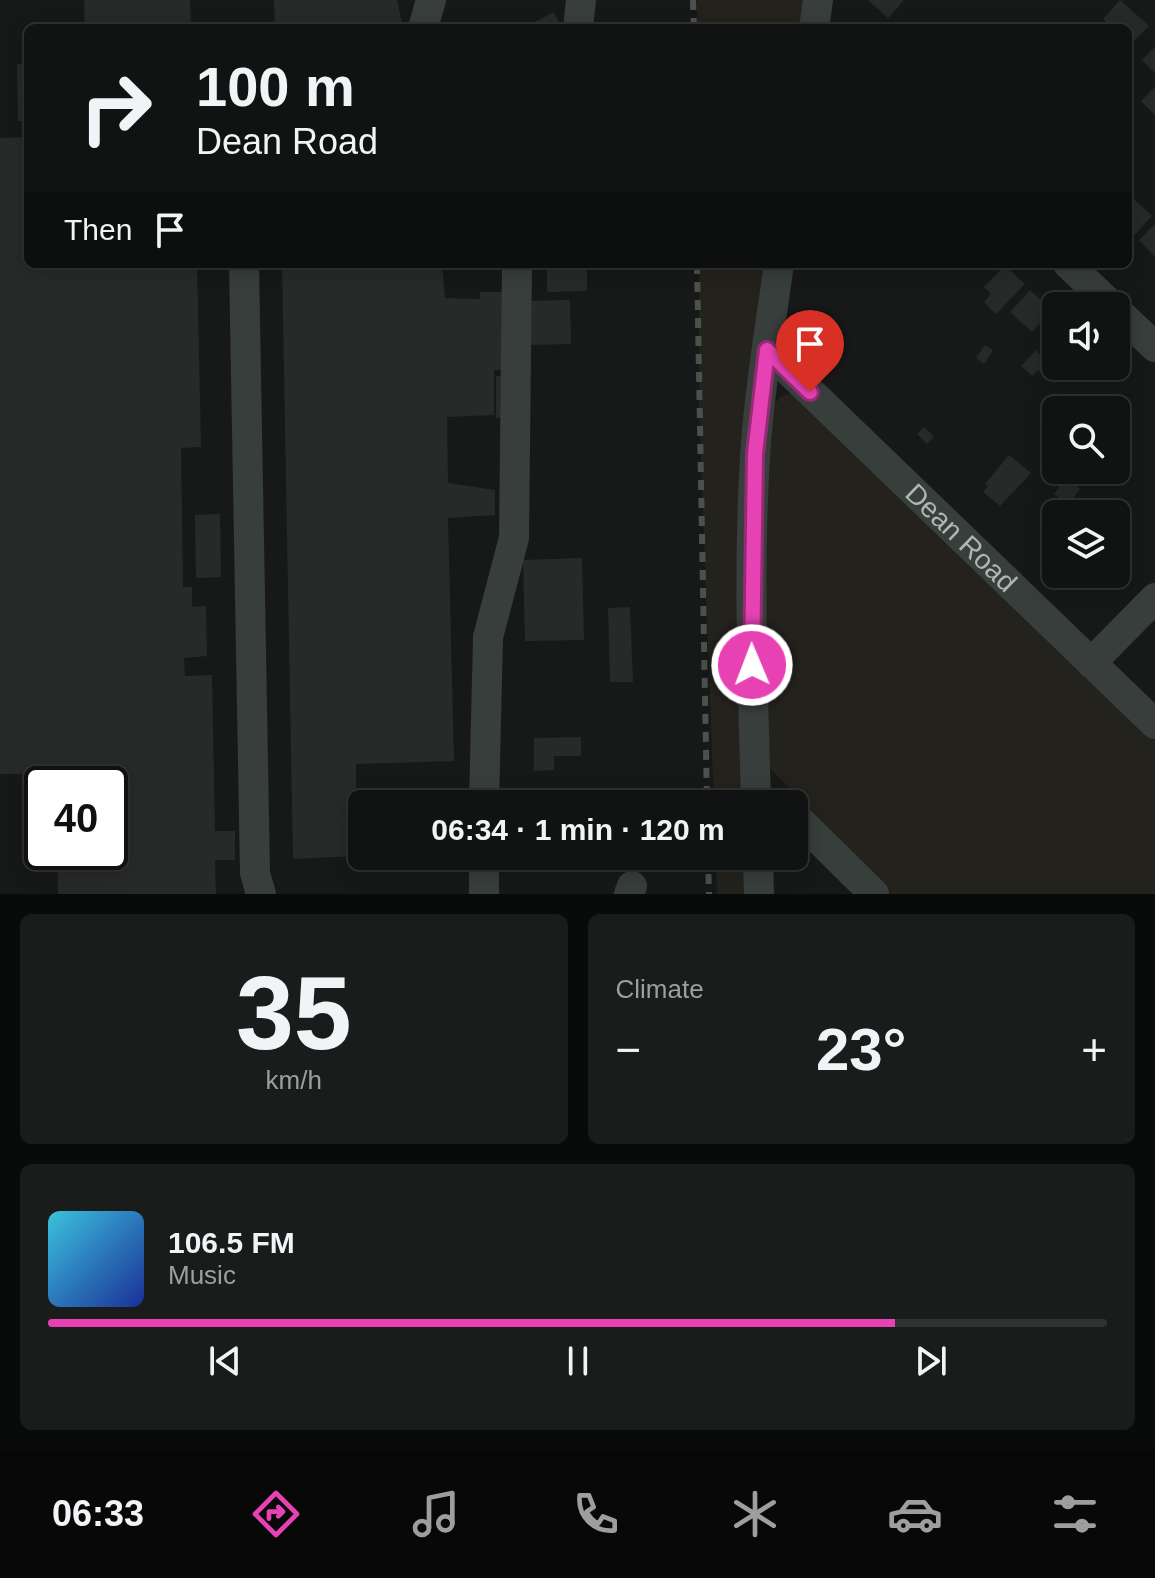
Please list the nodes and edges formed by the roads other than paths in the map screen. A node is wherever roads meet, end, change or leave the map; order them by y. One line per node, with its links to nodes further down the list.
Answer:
1 (431, 0): 3 (street)
2 (581, 0): 4 (street)
3 (424, 24)
4 (578, 24)
5 (244, 268): 21 (street)
6 (517, 268): 16 (street)
7 (778, 268): 12 (street)
8 (1072, 268): 9 (street)
9 (1097, 292)
10 (1130, 323): 11 (street)
11 (1155, 347)
12 (767, 350): 14 (street, Dean Road); 17 (street)
13 (1155, 598): 14 (street)
14 (1091, 663): 15 (street, Dean Road)
15 (1155, 724)
16 (484, 790)
17 (756, 790)
18 (808, 829): 24 (street)
19 (484, 870): 22 (street)
20 (758, 870): 23 (street)
21 (261, 894)
22 (484, 894)
23 (759, 894)
24 (874, 894)

